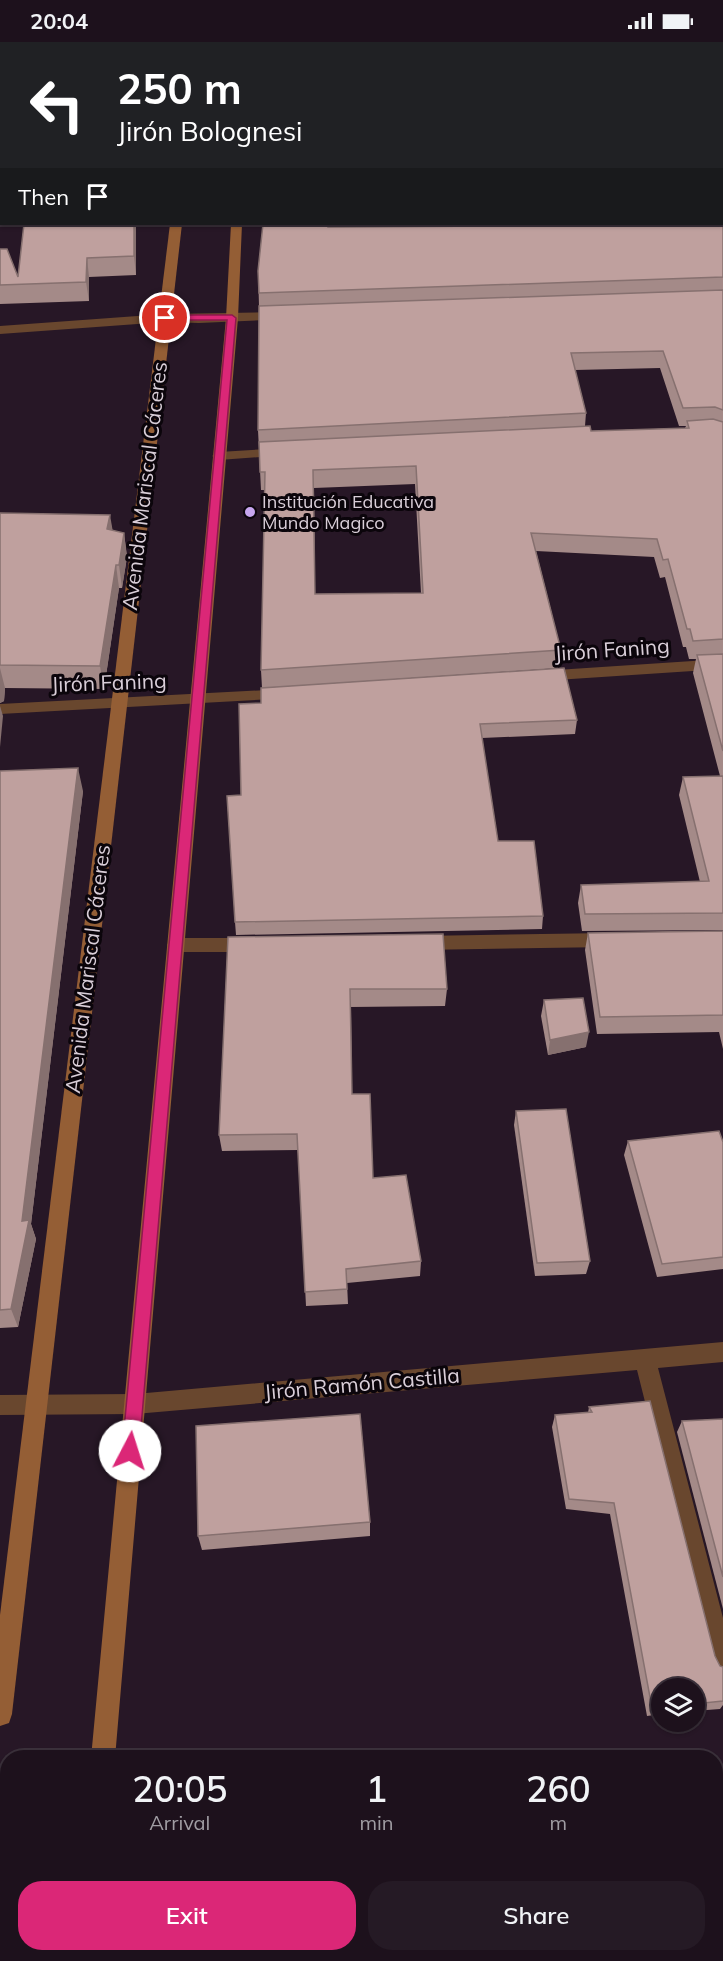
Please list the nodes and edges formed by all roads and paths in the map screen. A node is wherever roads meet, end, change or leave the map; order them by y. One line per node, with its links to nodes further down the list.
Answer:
1 (176, 225): 4 (main road, Avenida Mariscal Cáceres)
2 (236, 225): 5 (main road)
3 (291, 315): 5 (street)
4 (165, 318): 5 (street); 6 (street); 13 (main road, Avenida Mariscal Cáceres)
5 (232, 318): 8 (main road)
6 (0, 330)
7 (301, 452): 8 (street)
8 (219, 456): 12 (main road)
9 (723, 664): 10 (street, Jirón Faning)
10 (523, 678)
11 (301, 693): 12 (street, Jirón Faning)
12 (198, 700): 13 (street, Jirón Faning); 18 (main road)
13 (119, 701): 14 (street, Jirón Faning); 21 (main road, Avenida Mariscal Cáceres)
14 (0, 709)
15 (628, 940): 16 (street)
16 (402, 943)
17 (271, 944): 18 (street)
18 (176, 945): 22 (main road)
19 (723, 1352): 20 (street, Jirón Ramón Castilla)
20 (645, 1359): 22 (street, Jirón Ramón Castilla); 24 (street)
21 (37, 1403): 22 (street, Jirón Ramón Castilla); 23 (street, Jirón Ramón Castilla); 25 (main road, Avenida Mariscal Cáceres)
22 (135, 1404): 26 (main road)
23 (0, 1405)
24 (723, 1664)
25 (0, 1714)
26 (105, 1750)

